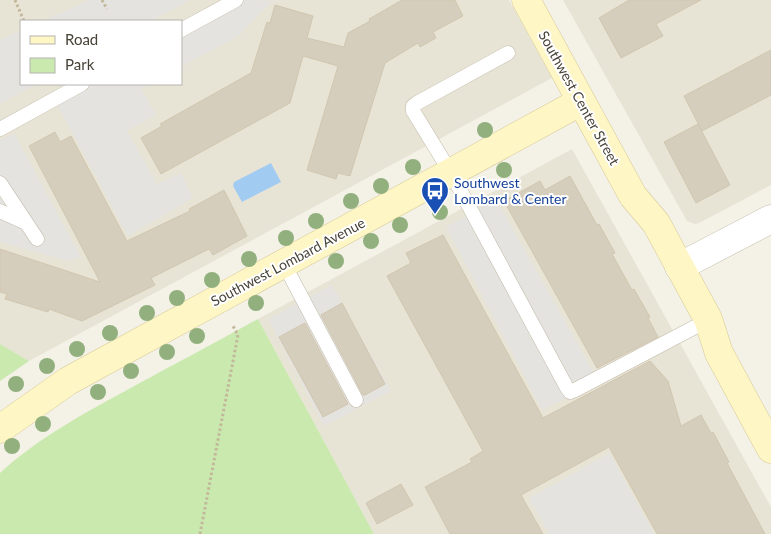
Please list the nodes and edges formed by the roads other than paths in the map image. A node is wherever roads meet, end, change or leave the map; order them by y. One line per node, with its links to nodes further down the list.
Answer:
1 (236, 0): 3 (lane)
2 (526, 0): 6 (street, Southwest Center Street)
3 (182, 29)
4 (508, 54): 8 (lane)
5 (80, 85): 7 (lane)
6 (580, 102): 8 (street, Southwest Lombard Avenue); 10 (street, Southwest Center Street)
7 (0, 129)
8 (451, 173): 15 (street, Southwest Lombard Avenue); 17 (lane)
9 (0, 183): 13 (lane)
10 (633, 196): 16 (street, Southwest Center Street); 17 (street, Southwest Center Street)
11 (0, 210): 13 (lane)
12 (771, 219): 16 (street)
13 (27, 224): 14 (lane)
14 (37, 239)
15 (284, 264): 19 (lane); 20 (street, Southwest Lombard Avenue)
16 (680, 267): 18 (street, Southwest Center Street)
17 (695, 327): 18 (street, Southwest Center Street)
18 (719, 353): 21 (street, Southwest Center Street)
19 (356, 400)
20 (0, 429)
21 (771, 449)

